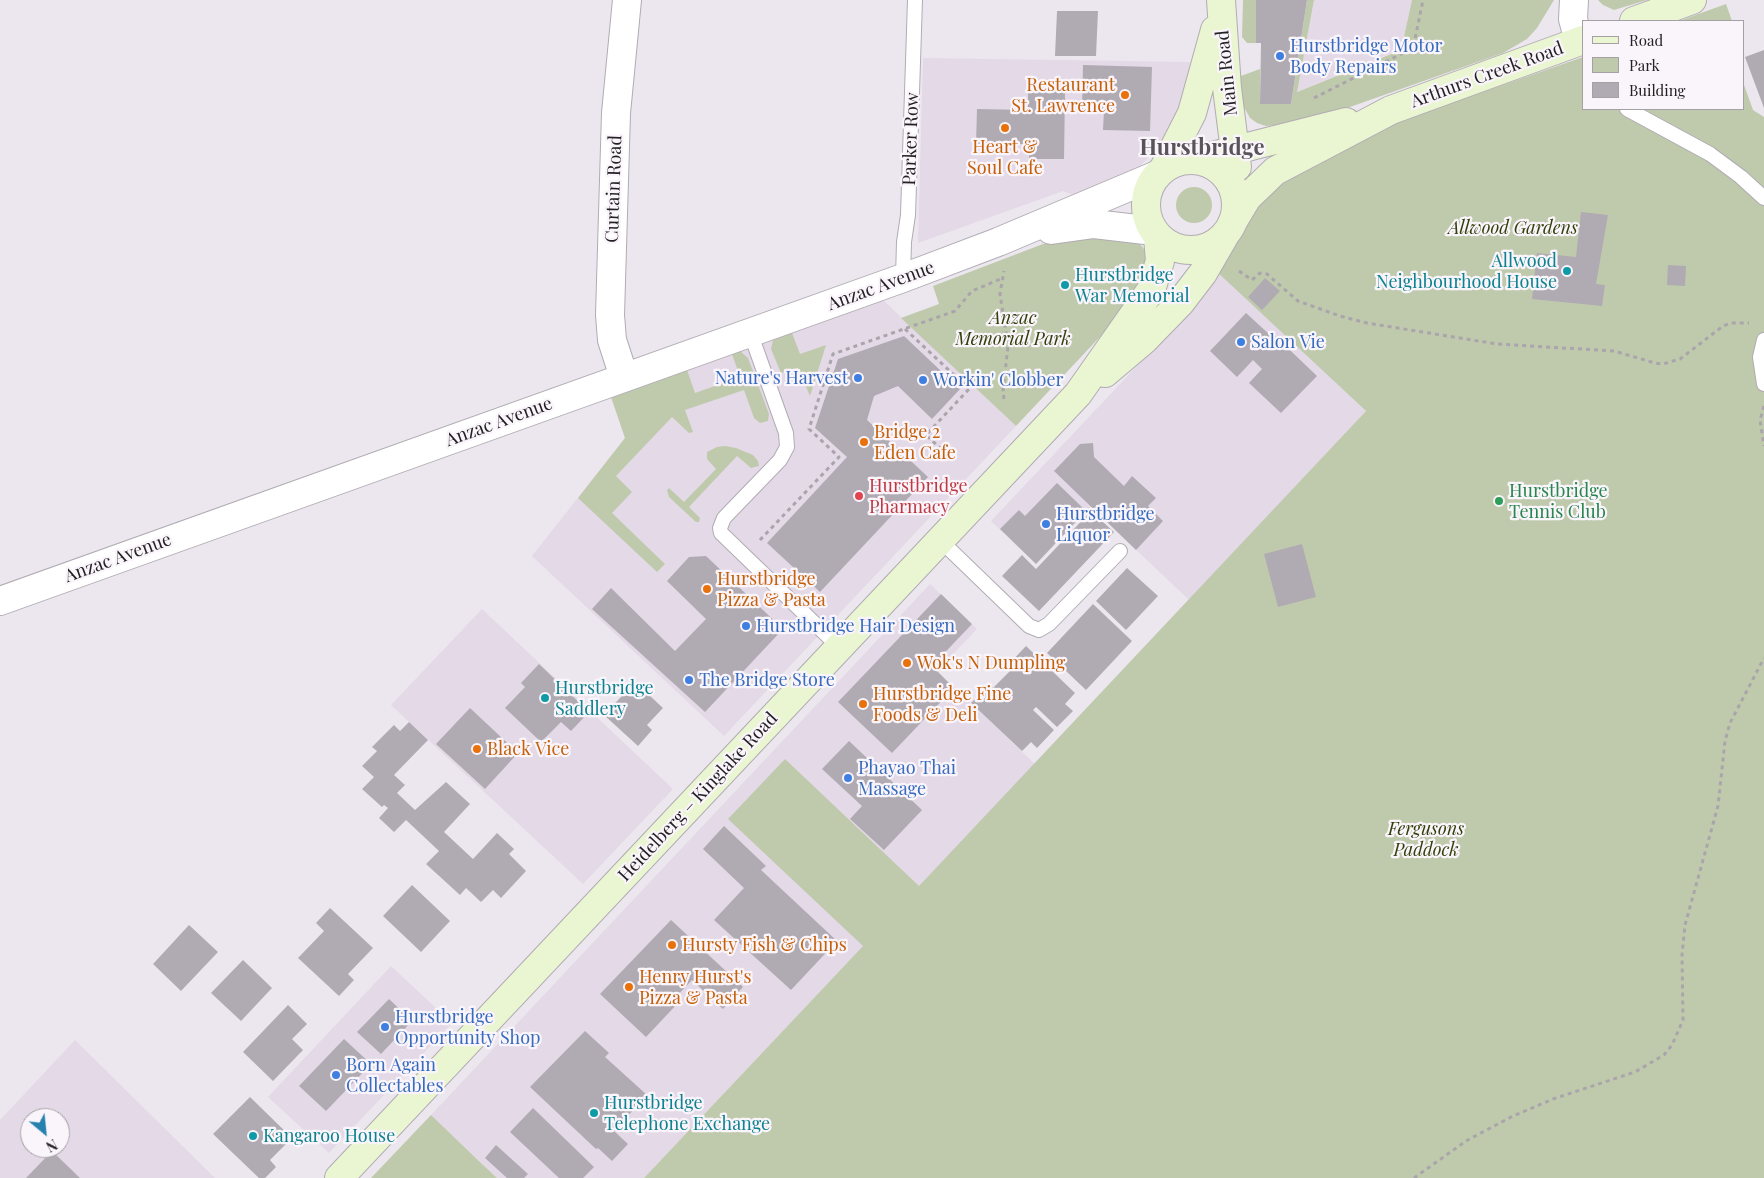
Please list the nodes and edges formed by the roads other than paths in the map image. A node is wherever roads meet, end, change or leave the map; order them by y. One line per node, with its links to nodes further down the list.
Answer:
1 (627, 0): 22 (street, Curtain Road)
2 (915, 0): 19 (lane, Parker Row)
3 (1574, 0): 7 (street)
4 (1692, 0): 6 (main road)
5 (1220, 3): 8 (main road, Main Road); 14 (main road, Main Road)
6 (1637, 20)
7 (1582, 44): 9 (main road, Arthurs Creek Road)
8 (1228, 94): 11 (main road); 12 (main road, Main Road)
9 (1390, 110): 11 (main road, Arthurs Creek Road); 16 (main road, Arthurs Creek Road)
10 (1630, 110): 15 (lane)
11 (1285, 137): 12 (main road, Arthurs Creek Road)
12 (1236, 150): 13 (main road, Arthurs Creek Road); 16 (main road, Main Road)
13 (1196, 160): 14 (main road); 16 (main road)
14 (1160, 172): 17 (main road); 18 (street, Anzac Avenue)
15 (1764, 198)
16 (1232, 218): 17 (main road); 24 (main road, Heidelberg – Kinglake Road)
17 (1156, 234): 18 (street, Anzac Avenue); 24 (main road, Heidelberg – Kinglake Road)
18 (998, 242): 19 (street, Anzac Avenue)
19 (903, 278): 20 (street, Anzac Avenue)
20 (750, 332): 22 (street, Anzac Avenue); 28 (lane)
21 (1764, 340): 23 (lane)
22 (624, 377): 27 (street, Anzac Avenue)
23 (1764, 384)
24 (1078, 394): 25 (main road, Heidelberg – Kinglake Road)
25 (941, 541): 26 (lane); 28 (main road, Heidelberg – Kinglake Road)
26 (1120, 551)
27 (3, 594)
28 (839, 647): 29 (main road, Heidelberg – Kinglake Road)
29 (340, 1178)

